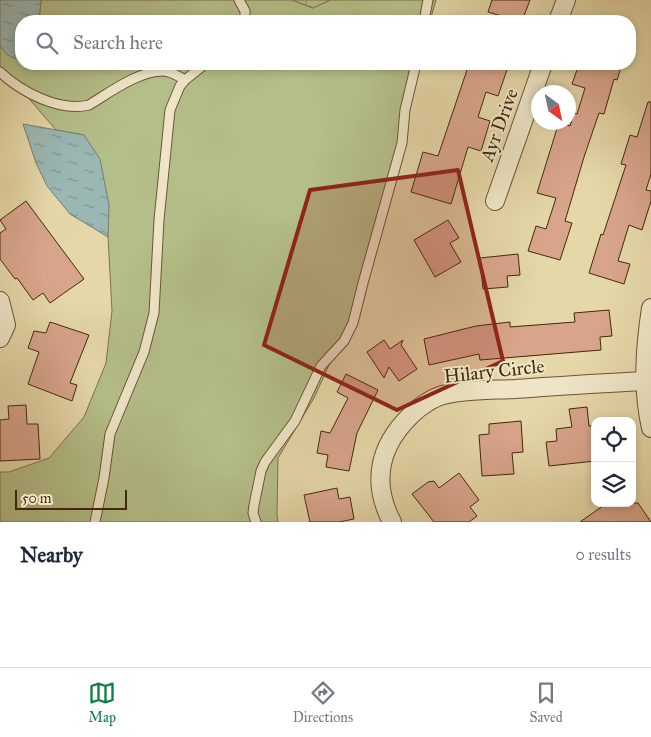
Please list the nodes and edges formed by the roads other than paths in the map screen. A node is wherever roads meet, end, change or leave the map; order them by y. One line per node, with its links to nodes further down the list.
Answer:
1 (239, 0): 4 (lane)
2 (428, 0): 5 (lane)
3 (566, 0): 6 (street)
4 (245, 15)
5 (425, 15)
6 (560, 15)
7 (198, 70): 11 (lane)
8 (415, 70): 19 (lane)
9 (541, 70): 12 (street, Ayr Drive)
10 (0, 72): 11 (lane)
11 (185, 80): 18 (lane)
12 (494, 200)
13 (0, 301): 15 (street)
14 (651, 308): 16 (street)
15 (0, 338)
16 (645, 381): 17 (street); 20 (street, Hilary Circle)
17 (651, 428)
18 (95, 522)
19 (256, 522)
20 (392, 522)

